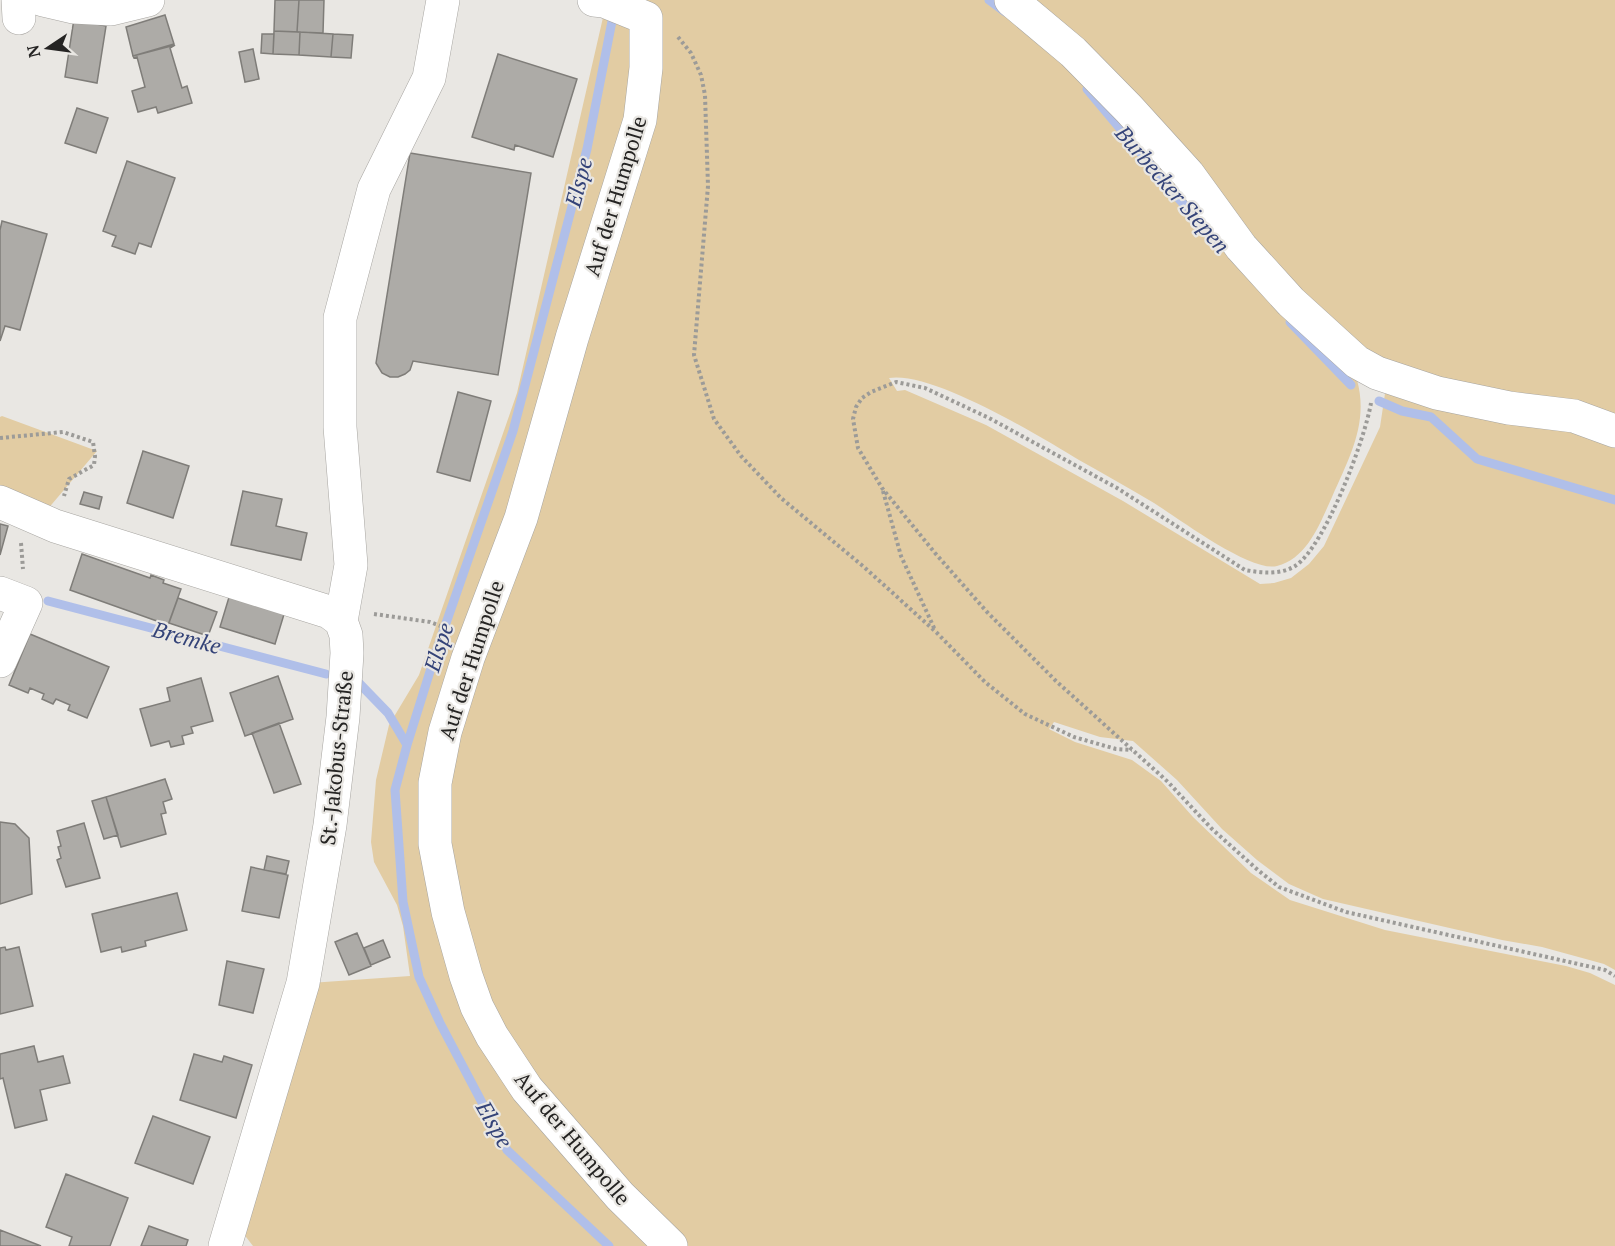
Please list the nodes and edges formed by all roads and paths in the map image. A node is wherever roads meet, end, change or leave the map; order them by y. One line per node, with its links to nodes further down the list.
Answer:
1 (148, 0): 4 (street)
2 (443, 0): 13 (street)
3 (1011, 0): 6 (street)
4 (27, 6)
5 (626, 6): 15 (path); 20 (street, Auf der Humpolle)
6 (1377, 373): 7 (street); 9 (path)
7 (1615, 431)
8 (0, 438): 11 (path)
9 (882, 488): 15 (path); 17 (path)
10 (11, 508): 11 (street); 12 (path)
11 (55, 526): 13 (street)
12 (13, 598): 16 (street)
13 (341, 621): 14 (path); 19 (street, St.-Jakobus-Straße)
14 (438, 625)
15 (937, 633): 17 (path)
16 (0, 661)
17 (1133, 750): 18 (path)
18 (1615, 976)
19 (225, 1246)
20 (671, 1246)

